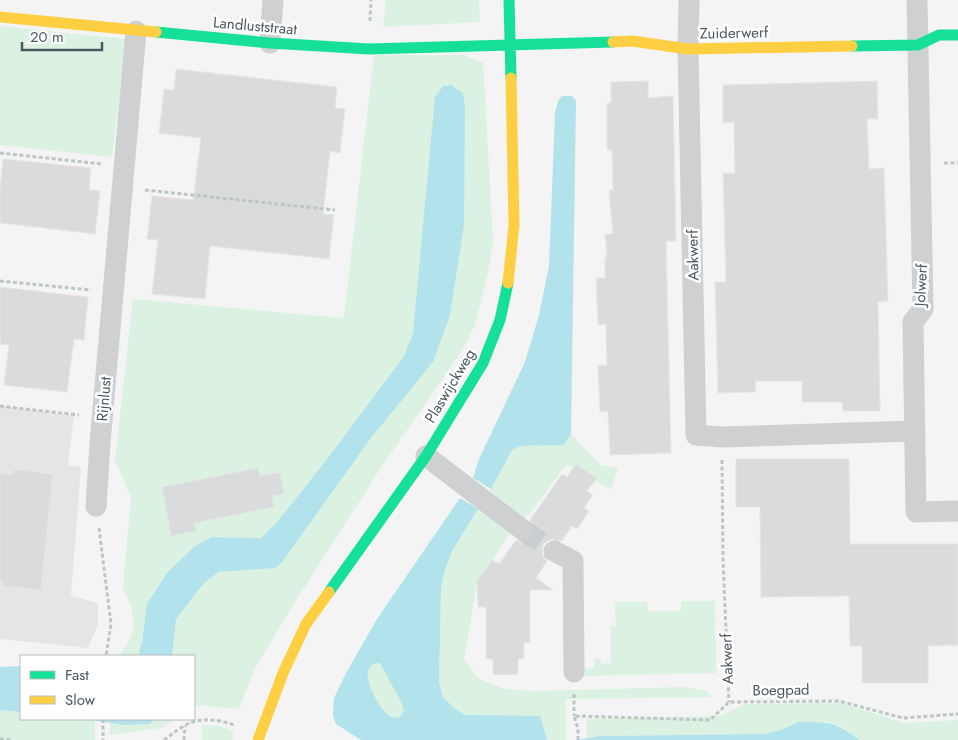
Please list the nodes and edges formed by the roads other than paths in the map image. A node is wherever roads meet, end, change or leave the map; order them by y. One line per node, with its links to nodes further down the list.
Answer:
1 (273, 0): 8 (street)
2 (509, 0): 10 (street, Plaswijckweg)
3 (689, 0): 11 (street)
4 (917, 0): 9 (street, Jolwerf)
5 (0, 18): 6 (street, Landluststraat)
6 (136, 31): 8 (street, Landluststraat); 14 (street, Rijnlust)
7 (958, 35): 9 (street, Zuiderwerf)
8 (270, 43): 10 (street, Landluststraat)
9 (918, 45): 11 (street, Zuiderwerf); 12 (street, Jolwerf)
10 (509, 46): 11 (street, Zuiderwerf); 13 (street, Plaswijckweg)
11 (688, 49): 12 (street, Aakwerf)
12 (915, 431): 15 (street, Jolwerf)
13 (426, 456): 16 (street); 19 (street, Plaswijckweg)
14 (96, 506)
15 (958, 511)
16 (523, 530)
17 (554, 551): 18 (street)
18 (574, 672)
19 (259, 737)

